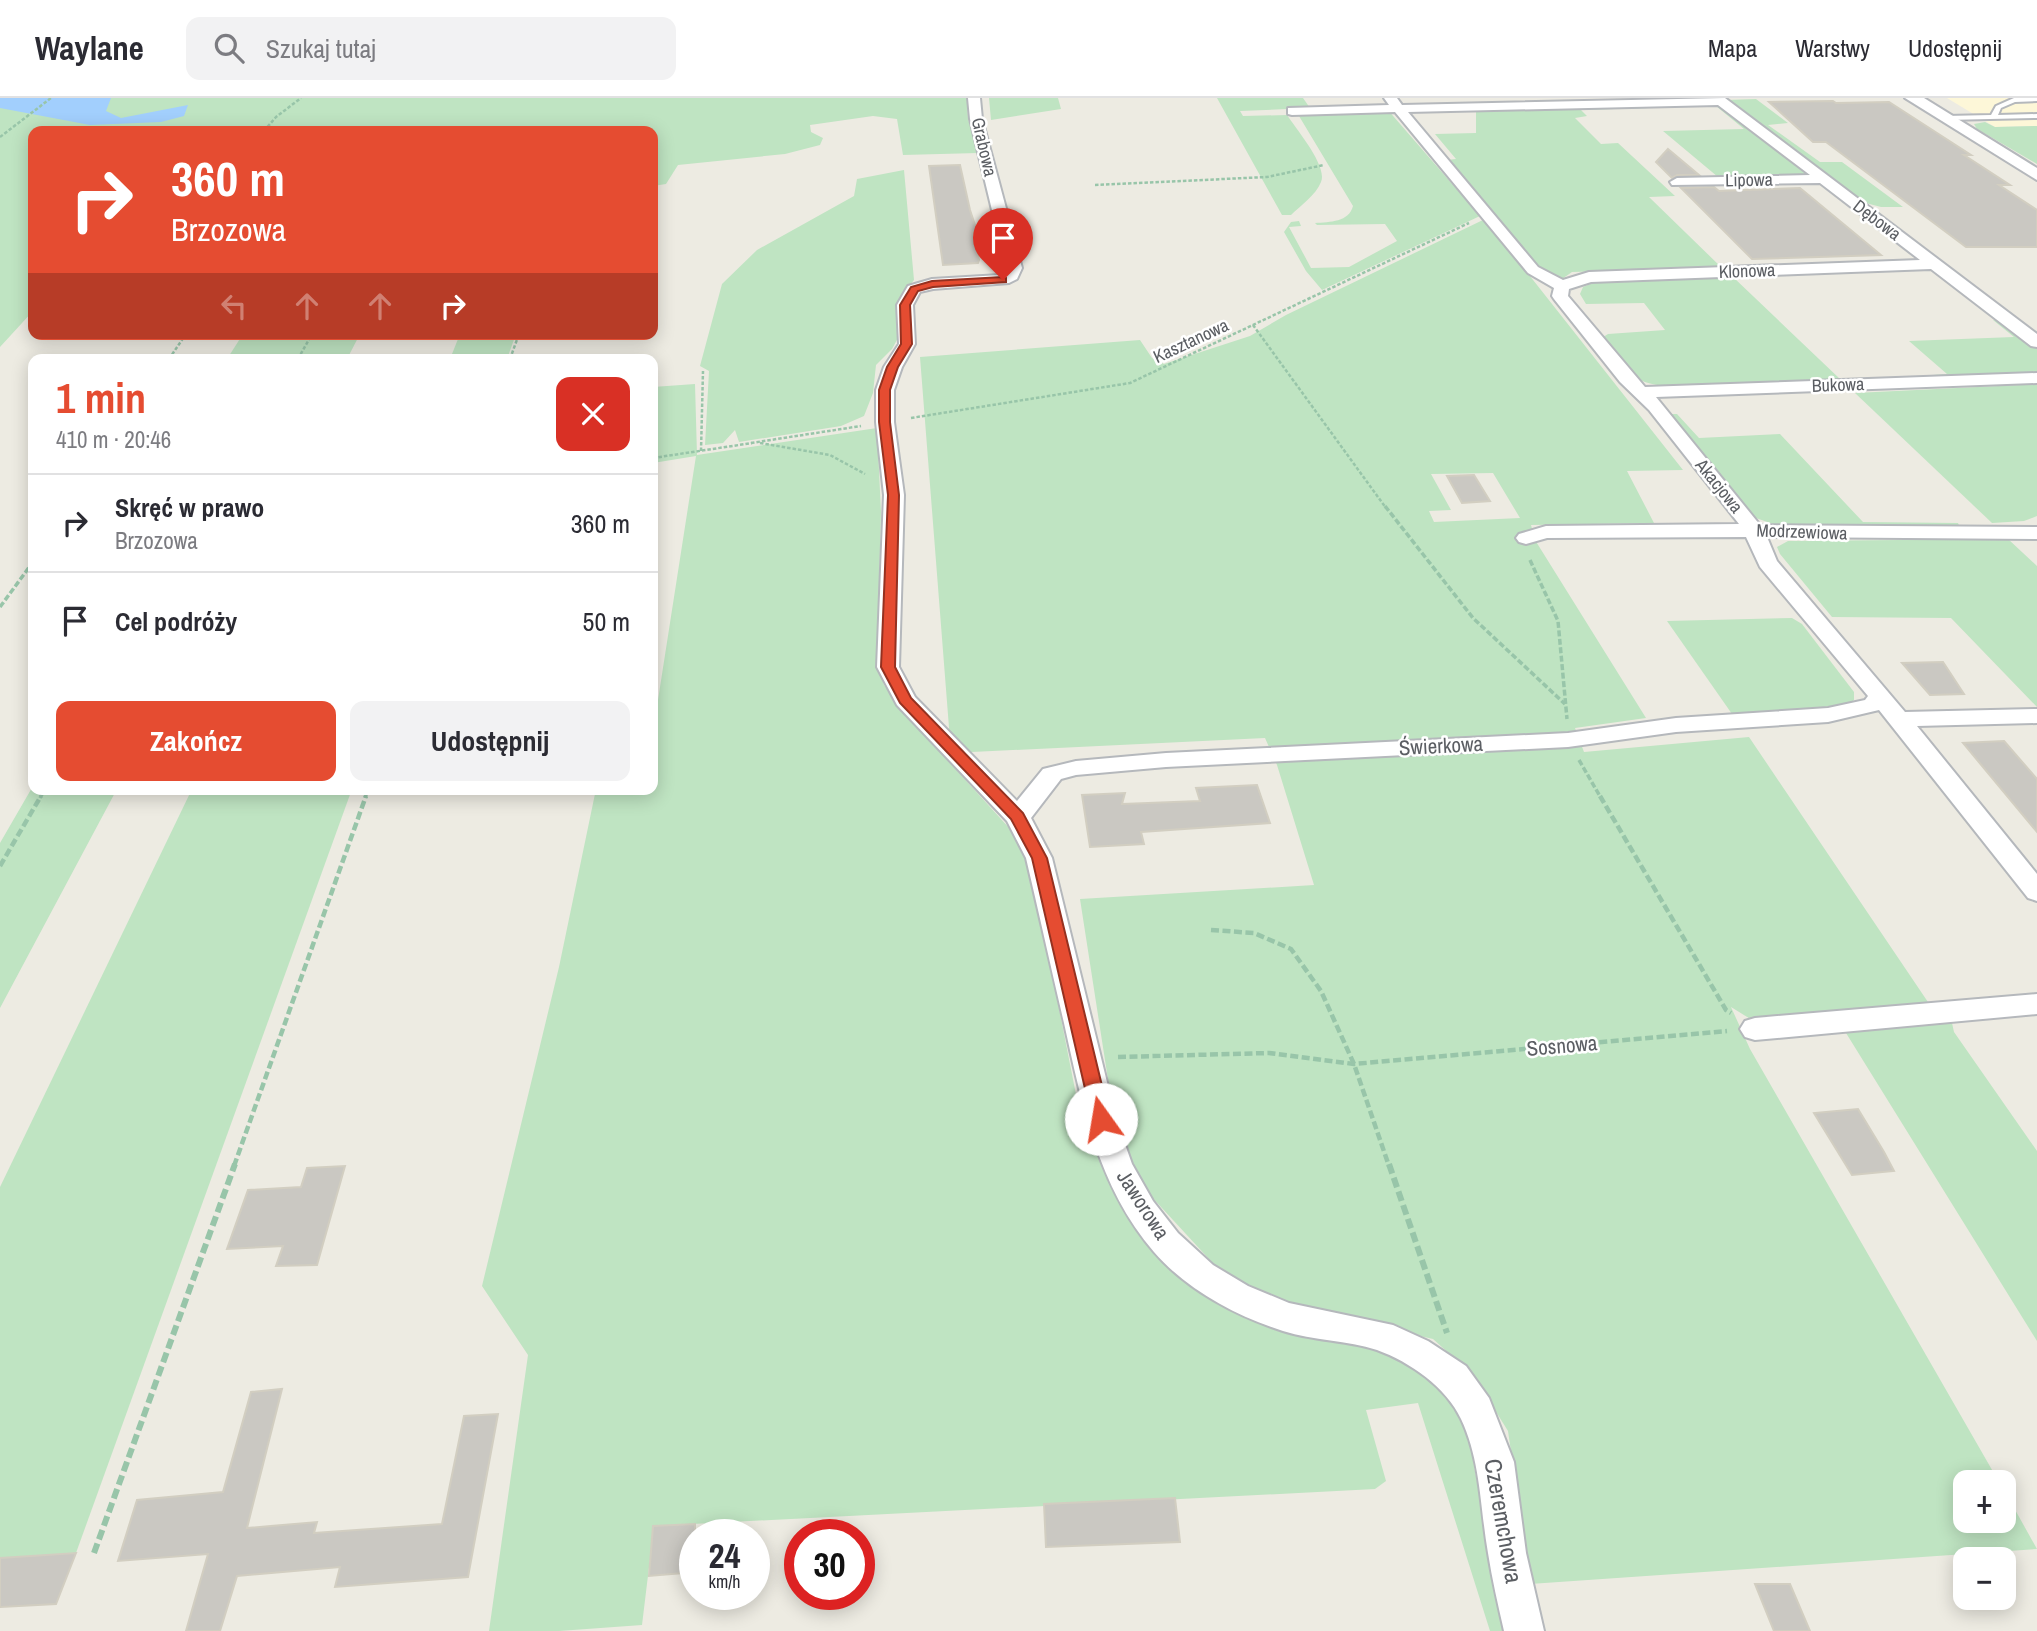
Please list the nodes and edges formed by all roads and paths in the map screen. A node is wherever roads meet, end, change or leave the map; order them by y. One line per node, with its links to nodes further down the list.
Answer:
1 (51, 98): 16 (path)
2 (301, 98): 15 (path)
3 (974, 98): 25 (street, Grabowa)
4 (1410, 98): 10 (street)
5 (1913, 98): 14 (street)
6 (1719, 99): 8 (street); 19 (street, Dębowa)
7 (2037, 99): 13 (lane)
8 (1551, 101): 10 (street)
9 (1394, 103): 10 (street); 11 (street); 22 (street)
10 (1450, 107)
11 (1292, 111)
12 (2037, 116): 13 (lane)
13 (1994, 117): 14 (lane)
14 (1945, 118): 18 (street)
15 (268, 126)
16 (0, 136)
17 (1324, 165): 21 (path)
18 (2034, 171)
19 (1822, 178): 20 (street, Lipowa); 23 (street, Dębowa)
20 (1677, 182)
21 (1095, 186)
22 (1486, 215): 24 (street); 26 (path, Kasztanowa)
23 (1933, 264): 24 (street, Klonowa); 27 (street, Dębowa)
24 (1562, 286): 30 (street, Akacjowa)
25 (914, 289): 31 (street, Jaworowa)
26 (1253, 325): 31 (path, Kasztanowa); 42 (path)
27 (2037, 342)
28 (703, 371): 33 (path)
29 (2037, 378): 30 (street, Bukowa)
30 (1640, 392): 36 (street, Akacjowa)
31 (885, 422): 32 (path, Kasztanowa); 35 (street, Jaworowa)
32 (751, 443): 33 (path); 35 (path)
33 (701, 451): 34 (path)
34 (658, 457)
35 (894, 495): 48 (street, Jaworowa)
36 (1754, 530): 37 (street, Modrzewiowa); 38 (street, Modrzewiowa); 41 (street, Akacjowa)
37 (2037, 533)
38 (1526, 538): 42 (path)
39 (28, 569): 40 (path)
40 (0, 607)
41 (1880, 697): 44 (street, Akacjowa); 45 (street, Świerkowa)
42 (1566, 705): 45 (path)
43 (2037, 716): 44 (street)
44 (1899, 719): 50 (street, Akacjowa)
45 (1568, 740): 48 (street, Świerkowa); 53 (path)
46 (41, 795): 49 (path)
47 (366, 795): 57 (path)
48 (1018, 817): 54 (street, Jaworowa)
49 (0, 866)
50 (2037, 892)
51 (1211, 930): 55 (path)
52 (2037, 1004): 53 (street)
53 (1755, 1029): 55 (path, Sosnowa)
54 (1087, 1058): 55 (path, Sosnowa); 56 (street, Jaworowa)
55 (1354, 1064): 56 (path)
56 (1453, 1377): 58 (street, Czeremchowa)
57 (94, 1553)
58 (1524, 1631)

